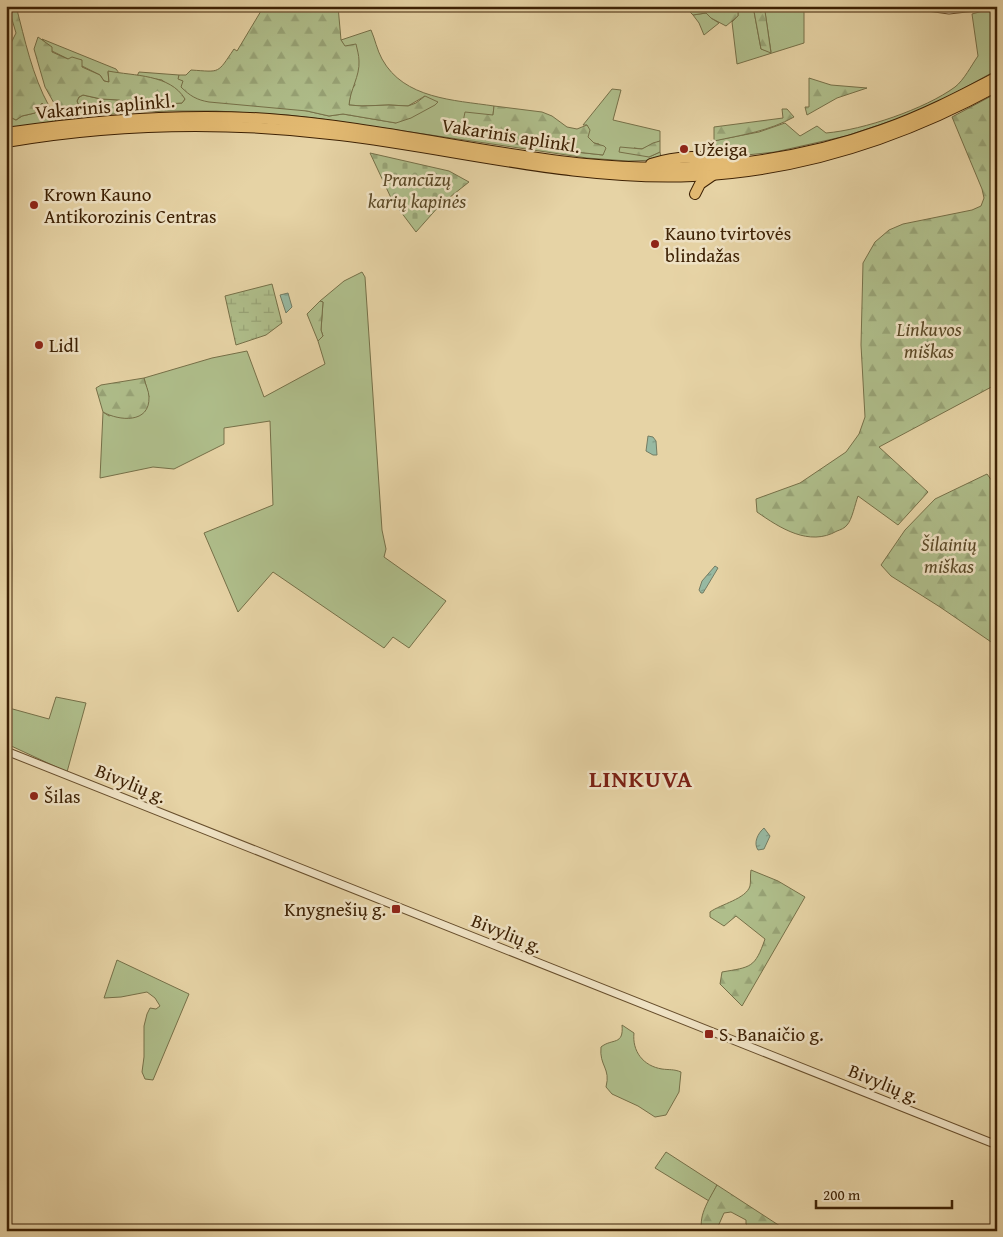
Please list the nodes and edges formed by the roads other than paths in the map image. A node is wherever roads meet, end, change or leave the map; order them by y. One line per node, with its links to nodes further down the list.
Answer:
1 (921, 6): 2 (street)
2 (983, 6)
3 (997, 77): 5 (highway, Vakarinis aplinkl.)
4 (997, 86): 9 (highway, Vakarinis aplinkl.)
5 (76, 127): 6 (highway, Vakarinis aplinkl.); 10 (highway, Vakarinis aplinkl.)
6 (44, 131): 7 (highway, Vakarinis aplinkl.); 8 (highway, Vakarinis aplinkl.)
7 (6, 133)
8 (6, 142)
9 (714, 174): 10 (highway, Vakarinis aplinkl.); 10 (highway)
10 (676, 176)
11 (6, 502): 12 (street)
12 (6, 694)
13 (6, 751): 14 (street, Bivylių g.)
14 (997, 1144)

